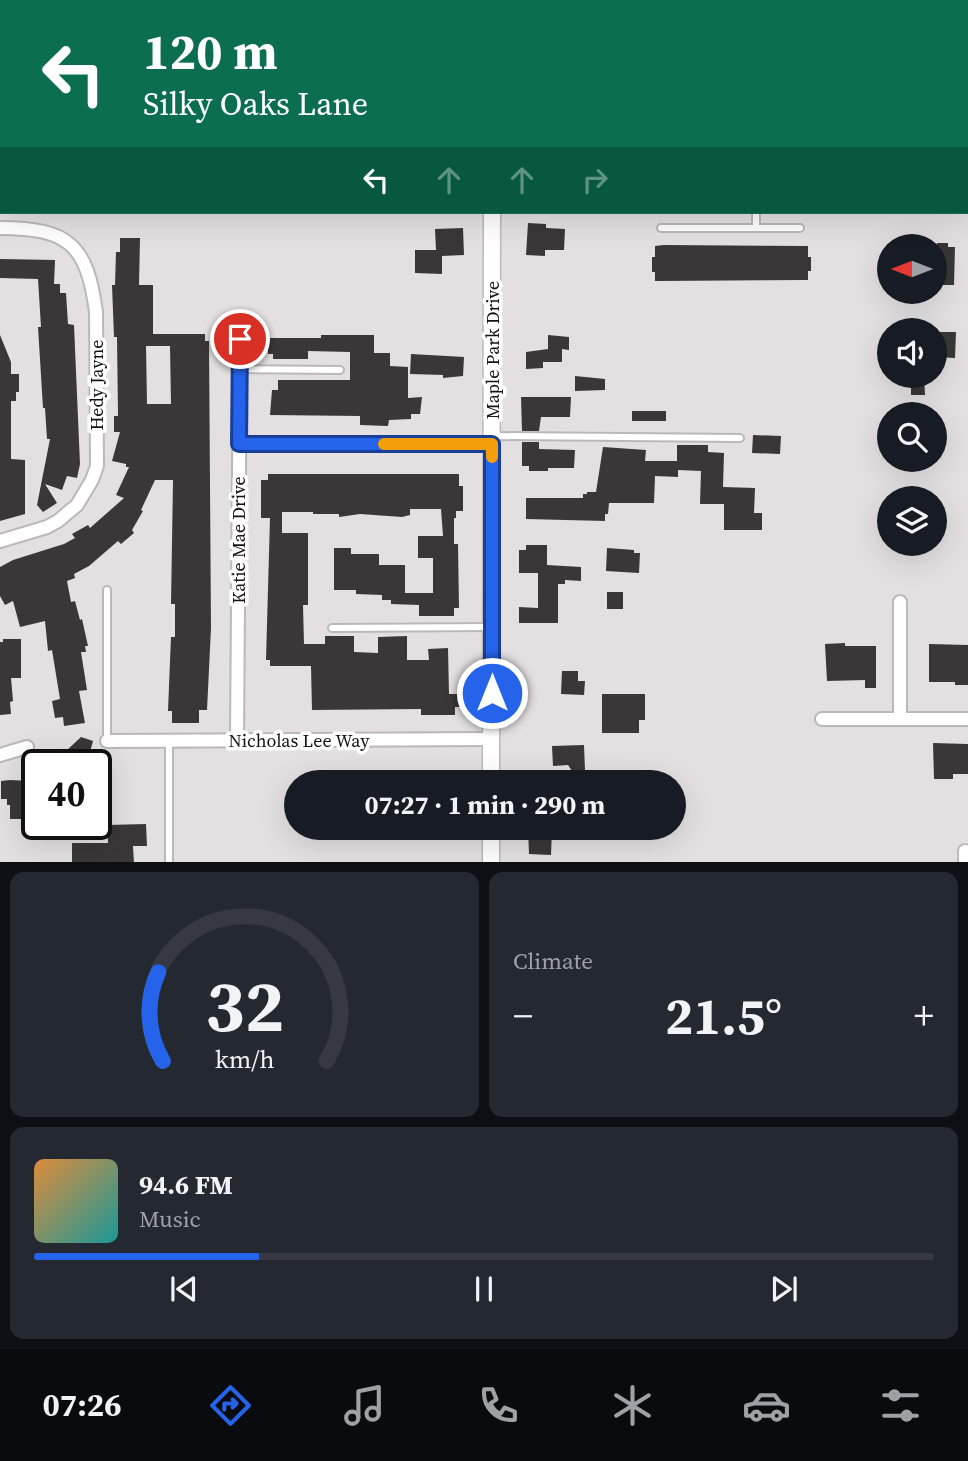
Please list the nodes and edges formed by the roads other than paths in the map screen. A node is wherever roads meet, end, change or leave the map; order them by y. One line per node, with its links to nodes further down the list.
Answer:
1 (492, 214): 11 (street, Maple Park Drive)
2 (756, 214): 5 (lane)
3 (4, 228): 13 (street, Hedy Jayne)
4 (661, 228): 5 (lane)
5 (756, 228): 6 (lane)
6 (800, 228)
7 (240, 339): 8 (street, Katie Mae Drive)
8 (240, 369): 9 (lane); 12 (street, Katie Mae Drive)
9 (340, 370)
10 (740, 438): 11 (lane)
11 (492, 440): 12 (street); 16 (street, Maple Park Drive)
12 (239, 444): 24 (street, Katie Mae Drive)
13 (0, 541)
14 (107, 590): 22 (lane)
15 (900, 602): 19 (street)
16 (492, 627): 17 (lane); 21 (street, Maple Park Drive)
17 (332, 628)
18 (822, 719): 19 (street)
19 (900, 719): 20 (street)
20 (968, 719)
21 (491, 739): 24 (street, Nicholas Lee Way); 27 (street, Maple Park Drive)
22 (107, 741): 23 (street, Nicholas Lee Way)
23 (169, 741): 24 (street, Nicholas Lee Way); 29 (lane)
24 (237, 741)
25 (27, 747): 26 (street)
26 (0, 755)
27 (491, 770)
28 (491, 840): 30 (street)
29 (169, 862)
30 (491, 862)

